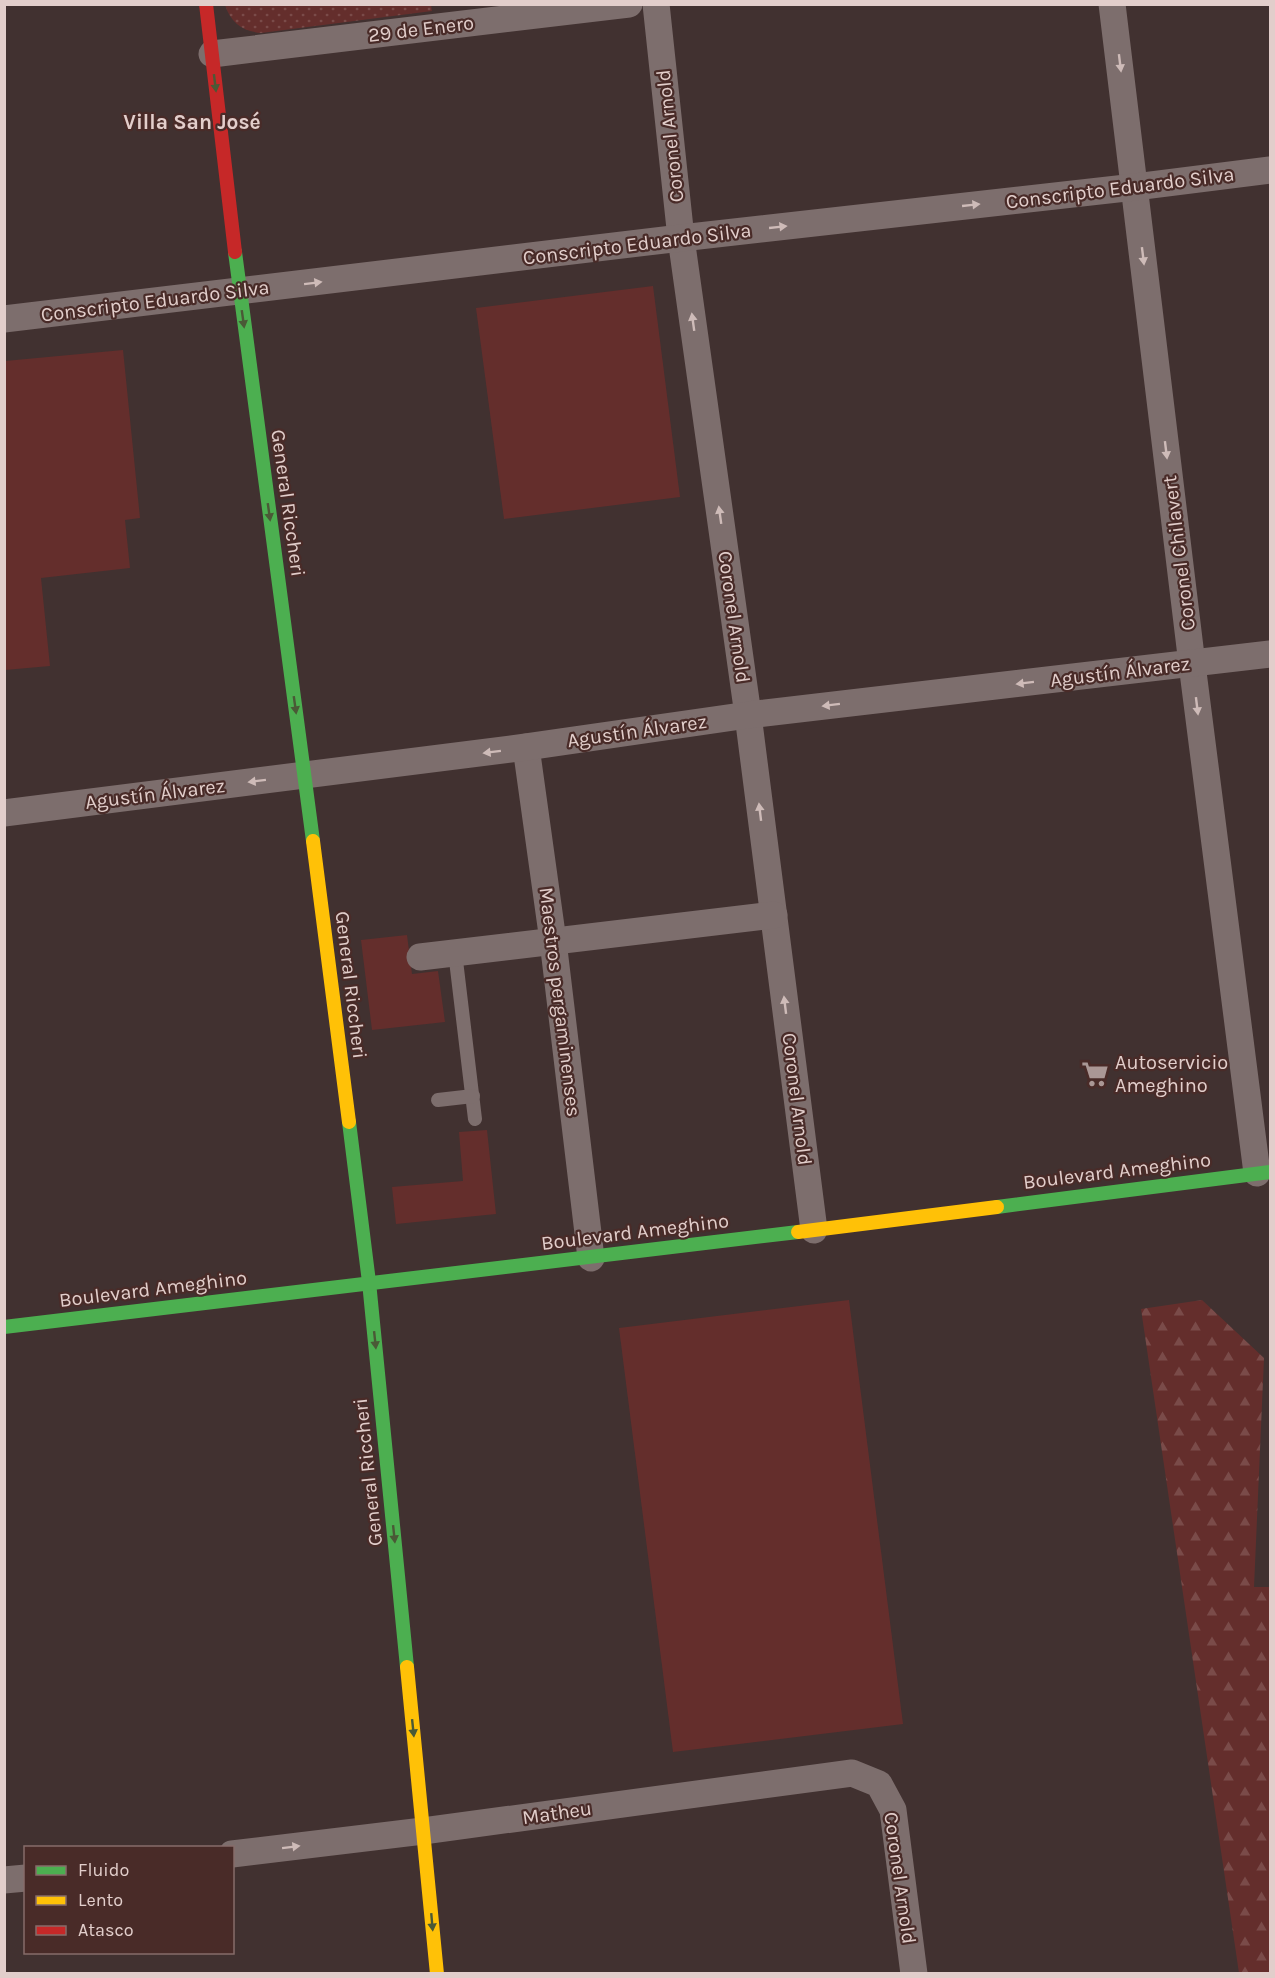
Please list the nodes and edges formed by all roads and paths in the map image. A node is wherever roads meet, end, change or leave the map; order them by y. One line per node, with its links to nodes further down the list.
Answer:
1 (206, 4): 5 (street, General Riccheri)
2 (629, 4): 5 (street, 29 de Enero)
3 (656, 4): 8 (street, Coronel Arnold)
4 (1113, 4): 7 (street, Coronel Chilavert, one-way to 7)
5 (212, 54): 9 (street, General Riccheri, one-way to 9)
6 (1270, 170): 7 (street, Conscripto Eduardo Silva)
7 (1135, 187): 8 (street, Conscripto Eduardo Silva, one-way to 7); 12 (street, Coronel Chilavert, one-way to 12)
8 (681, 238): 9 (street, Conscripto Eduardo Silva, one-way to 8); 13 (street, Coronel Arnold, one-way to 8)
9 (240, 292): 10 (street, Conscripto Eduardo Silva); 15 (street, General Riccheri, one-way to 15)
10 (4, 319)
11 (1270, 654): 12 (street, Agustín Álvarez)
12 (1192, 664): 13 (street, Agustín Álvarez, one-way to 13); 24 (street, Coronel Chilavert, one-way to 24)
13 (748, 715): 14 (street, Agustín Álvarez); 17 (street, Coronel Arnold, one-way to 13)
14 (526, 747): 15 (street, Agustín Álvarez, one-way to 15); 18 (street, Maestros pergaminenses)
15 (305, 775): 16 (street, Agustín Álvarez, one-way to 16); 27 (street, General Riccheri)
16 (4, 813)
17 (774, 915): 18 (street); 25 (street, Coronel Arnold, one-way to 17)
18 (553, 941): 19 (street); 26 (street, Maestros pergaminenses)
19 (455, 952): 20 (street); 21 (lane)
20 (420, 957)
21 (473, 1096): 22 (lane); 23 (lane)
22 (438, 1100)
23 (475, 1119)
24 (1264, 1172): 25 (street, Boulevard Ameghino)
25 (814, 1230): 26 (street, Boulevard Ameghino)
26 (591, 1258): 27 (street, Boulevard Ameghino)
27 (369, 1282): 28 (street, Boulevard Ameghino); 30 (street, General Riccheri, one-way to 30)
28 (4, 1327)
29 (879, 1784): 30 (street, Matheu); 35 (street, Coronel Arnold)
30 (423, 1831): 31 (street, Matheu, one-way to 30); 34 (street, General Riccheri, one-way to 34)
31 (234, 1854)
32 (24, 1878): 33 (street)
33 (4, 1880)
34 (437, 1974)
35 (914, 1974)

